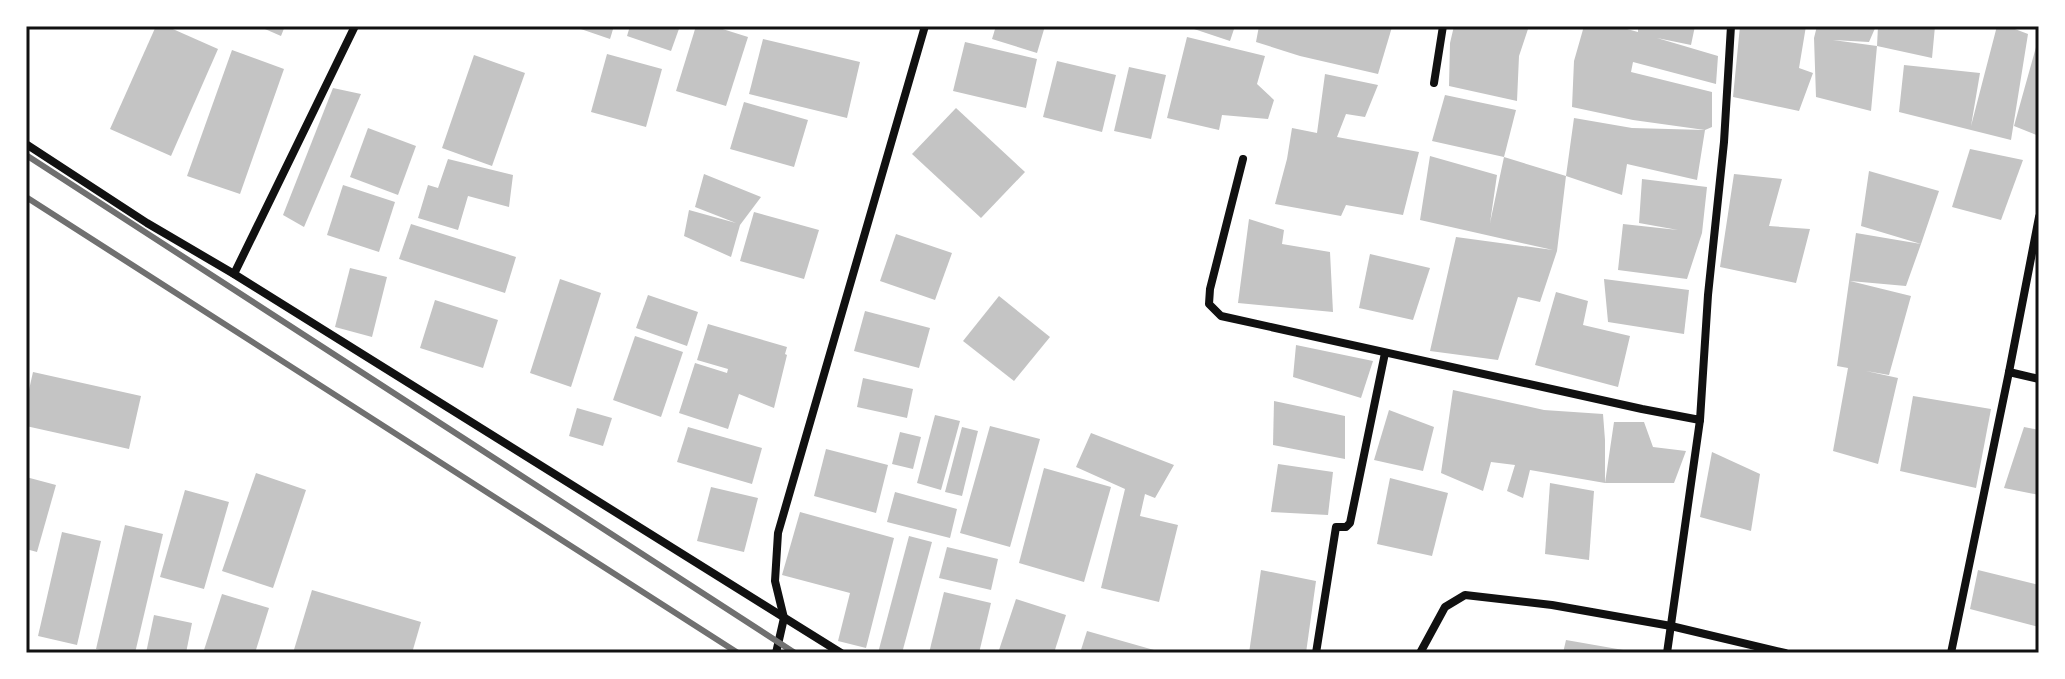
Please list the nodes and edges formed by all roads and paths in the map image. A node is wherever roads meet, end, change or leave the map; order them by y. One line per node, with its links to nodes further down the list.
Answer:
1 (355, 26): 9 (street)
2 (925, 26): 14 (street)
3 (1443, 26): 5 (street)
4 (1731, 26): 13 (street)
5 (1434, 83)
6 (26, 144): 9 (street)
7 (1243, 159): 10 (street)
8 (2039, 217): 11 (street)
9 (234, 274): 14 (street)
10 (1385, 353): 13 (street); 18 (street)
11 (2009, 372): 12 (street); 22 (street)
12 (2039, 379)
13 (1700, 420): 15 (street)
14 (784, 618): 16 (street); 17 (street)
15 (1671, 626): 19 (street); 20 (street); 21 (street)
16 (776, 653)
17 (841, 653)
18 (1316, 653)
19 (1420, 653)
20 (1667, 653)
21 (1785, 653)
22 (1951, 653)

